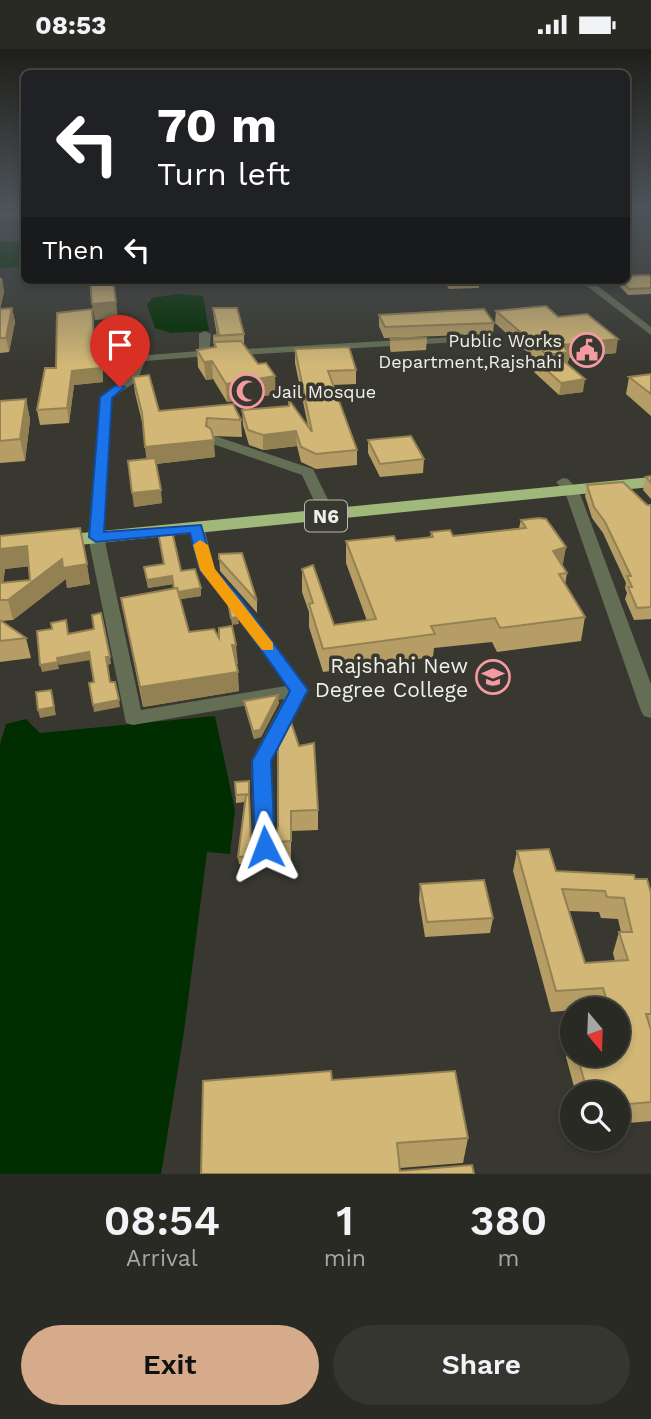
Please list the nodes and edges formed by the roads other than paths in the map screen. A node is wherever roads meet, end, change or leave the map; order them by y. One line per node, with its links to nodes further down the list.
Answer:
1 (589, 284): 2 (street)
2 (651, 332)
3 (205, 334): 5 (street)
4 (488, 338): 5 (street)
5 (205, 354): 14 (street)
6 (215, 440): 12 (street)
7 (651, 472): 10 (highway, N6)
8 (651, 482): 9 (highway, N6)
9 (625, 485): 10 (highway, N6); 11 (street)
10 (568, 487): 12 (highway, N6); 13 (highway, N6); 17 (street)
11 (642, 502)
12 (323, 506): 14 (highway, N6)
13 (196, 528): 14 (highway, N6); 18 (street)
14 (97, 532): 15 (highway, N6); 16 (highway, N6); 18 (street)
15 (0, 536)
16 (0, 547)
17 (644, 669): 19 (street)
18 (299, 690): 20 (street)
19 (651, 711)
20 (265, 847)

